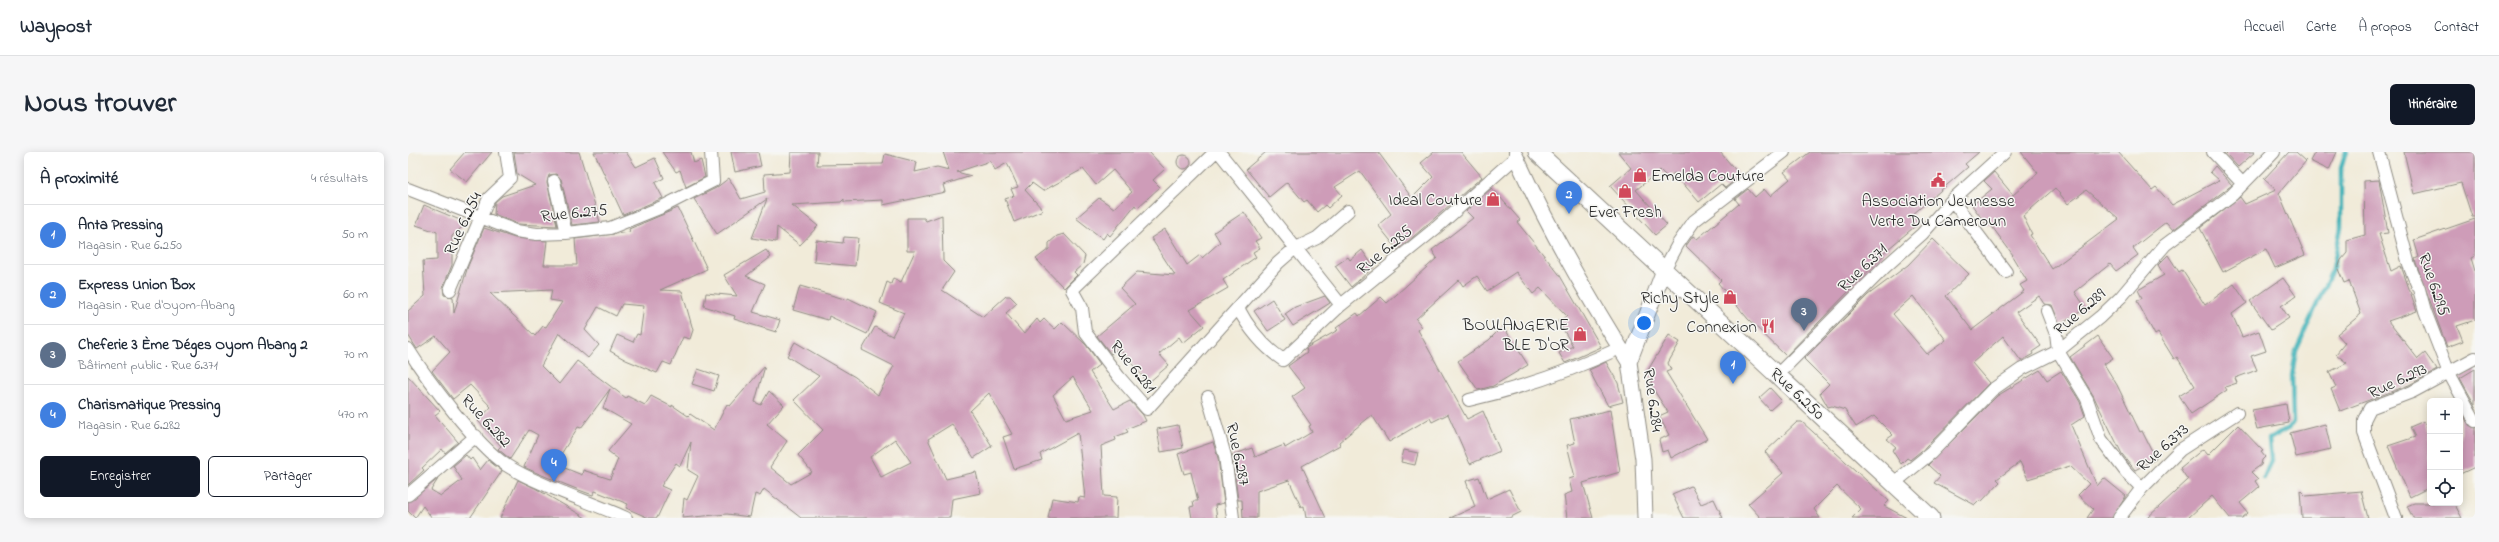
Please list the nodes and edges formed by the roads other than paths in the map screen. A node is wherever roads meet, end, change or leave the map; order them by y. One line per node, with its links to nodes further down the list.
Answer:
1 (507, 152): 17 (street, Rue 6.254)
2 (711, 152): 18 (street, Rue 6.275)
3 (1215, 152): 24 (street, Rue 6.281)
4 (1220, 152): 19 (street)
5 (1537, 152): 20 (main road, Rue 6.250)
6 (1784, 152): 20 (street)
7 (2213, 152): 13 (street)
8 (2274, 152): 13 (street, Rue 6.289)
9 (2379, 152): 31 (street, Rue 6.295)
10 (2001, 153): 15 (street, Rue 6.371)
11 (1516, 154): 23 (street, Rue 6.285); 26 (street)
12 (554, 181): 18 (street)
13 (2243, 184): 28 (street, Rue 6.289)
14 (408, 189): 17 (street, Rue 6.275)
15 (1952, 200): 21 (street); 32 (street, Rue 6.371)
16 (1348, 211): 19 (street, Rue 6.281)
17 (482, 218): 18 (street, Rue 6.275); 22 (street, Rue 6.254)
18 (566, 233)
19 (1294, 249): 23 (street); 24 (street, Rue 6.281)
20 (1664, 270): 30 (street, Rue 6.284); 32 (main road, Rue 6.250)
21 (2006, 272)
22 (450, 290)
23 (1341, 305): 24 (street, Rue 6.285)
24 (1238, 308)
25 (2047, 311): 28 (street)
26 (1620, 348): 30 (street); 34 (street)
27 (408, 349): 37 (street, Rue 6.282)
28 (2058, 351): 38 (street, Rue 6.289); 39 (street)
29 (2475, 358): 31 (street, Rue 6.293)
30 (1629, 362): 43 (street, Rue 6.284)
31 (2449, 373): 36 (street, Rue 6.295); 46 (street, Rue 6.293)
32 (1778, 374): 38 (main road, Rue 6.250)
33 (1208, 397): 42 (street, Rue 6.287)
34 (1469, 400)
35 (2237, 412): 39 (street, Rue 6.373)
36 (2475, 421)
37 (476, 436): 40 (street); 41 (street, Rue 6.282)
38 (1894, 483): 44 (main road, Rue 6.250)
39 (2142, 488): 45 (street, Rue 6.373)
40 (408, 495)
41 (626, 518)
42 (1232, 518)
43 (1645, 518)
44 (1931, 518)
45 (2119, 518)
46 (2396, 518)

